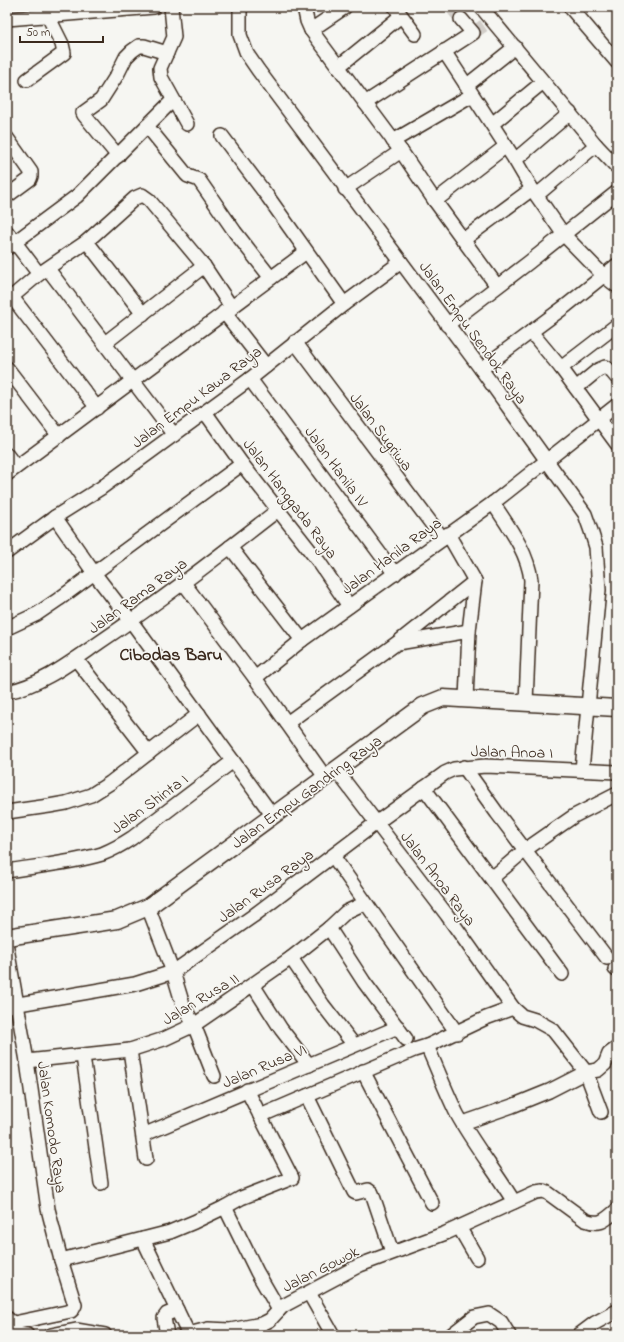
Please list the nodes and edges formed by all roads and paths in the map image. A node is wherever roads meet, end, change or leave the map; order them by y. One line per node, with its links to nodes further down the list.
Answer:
1 (154, 7): 9 (street)
2 (171, 7): 16 (street)
3 (240, 7): 36 (street, Jalan Empu Sendok Raya)
4 (304, 7): 12 (street)
5 (345, 7): 12 (street)
6 (481, 7): 14 (street)
7 (570, 7): 17 (street)
8 (398, 11): 13 (street); 18 (street)
9 (48, 16): 10 (street); 19 (street)
10 (7, 19)
11 (461, 19): 15 (street)
12 (311, 30): 18 (street)
13 (415, 34)
14 (515, 47): 20 (street); 21 (street)
15 (444, 51): 21 (street); 23 (street)
16 (167, 54): 22 (street); 33 (street)
17 (617, 62)
18 (338, 68): 23 (street)
19 (27, 80)
20 (543, 82): 24 (street); 26 (street)
21 (469, 90): 26 (street); 31 (street)
22 (173, 100): 25 (street); 27 (street)
23 (365, 103): 31 (street)
24 (570, 113): 30 (street); 34 (street)
25 (187, 124)
26 (492, 124): 32 (street)
27 (147, 126): 33 (street); 51 (street)
28 (222, 136): 45 (street)
29 (8, 141): 39 (street)
30 (596, 145): 35 (street); 37 (street)
31 (397, 146): 36 (street); 40 (street)
32 (506, 146): 34 (street); 40 (street)
33 (118, 156): 43 (street)
34 (515, 160): 37 (street)
35 (617, 166)
36 (345, 189): 46 (street, Jalan Empu Sendok Raya)
37 (534, 192): 41 (street); 42 (street)
38 (617, 192): 41 (street)
39 (7, 196)
40 (435, 201): 42 (street)
41 (564, 235): 50 (street); 52 (street)
42 (463, 240): 52 (street)
43 (9, 241): 49 (street)
44 (86, 242): 48 (street); 49 (street); 57 (street)
45 (306, 252): 51 (street); 55 (street)
46 (401, 262): 55 (street, Jalan Empu Kawa Raya); 58 (street, Jalan Empu Sendok Raya)
47 (617, 265): 50 (street)
48 (204, 266): 56 (street); 57 (street)
49 (44, 272): 54 (street); 62 (street)
50 (604, 276): 53 (street); 60 (street)
51 (271, 278): 56 (street)
52 (497, 286): 58 (street)
53 (617, 286)
54 (9, 299): 72 (street)
55 (344, 304): 61 (street, Jalan Empu Kawa Raya)
56 (228, 310): 63 (street); 69 (street)
57 (143, 314): 62 (street)
58 (447, 324): 66 (street, Jalan Empu Sendok Raya)
59 (617, 325): 65 (street)
60 (531, 332): 65 (street); 66 (street)
61 (295, 342): 63 (street, Jalan Empu Kawa Raya); 85 (street, Jalan Sugriwa)
62 (105, 343): 69 (street)
63 (266, 366): 68 (street, Jalan Empu Kawa Raya)
64 (7, 368): 76 (street)
65 (561, 368): 70 (street)
66 (480, 369): 79 (street, Jalan Empu Sendok Raya)
67 (617, 378): 70 (street)
68 (250, 379): 73 (street, Jalan Empu Kawa Raya); 89 (street, Jalan Hanila IV)
69 (133, 382): 72 (street); 75 (street)
70 (576, 388): 74 (street)
71 (617, 405): 74 (street, Jalan Hanila Raya)
72 (97, 408): 76 (street)
73 (205, 412): 75 (street, Jalan Empu Kawa Raya); 80 (street, Jalan Hanggada Raya)
74 (599, 419): 77 (street); 79 (street, Jalan Hanila Raya)
75 (174, 435): 84 (street, Jalan Empu Kawa Raya)
76 (59, 436): 81 (street)
77 (617, 444)
78 (7, 454): 81 (street)
79 (547, 460): 82 (street, Jalan Hanila Raya); 103 (street, Jalan Empu Sendok Raya)
80 (242, 464): 83 (street, Jalan Hanggada Raya); 88 (street)
81 (12, 471)
82 (493, 503): 85 (street, Jalan Hanila Raya); 102 (street)
83 (278, 510): 86 (street, Jalan Rama Raya); 92 (street, Jalan Hanggada Raya)
84 (55, 517): 87 (street, Jalan Empu Kawa Raya); 88 (street)
85 (446, 537): 89 (street, Jalan Hanila Raya); 90 (street, Jalan Sugriwa)
86 (230, 547): 91 (street, Jalan Rama Raya); 96 (street)
87 (7, 552)
88 (94, 574): 93 (street); 94 (street)
89 (395, 574): 92 (street, Jalan Hanila Raya)
90 (475, 581): 95 (street); 97 (street)
91 (183, 582): 93 (street, Jalan Rama Raya); 99 (street, Jalan Anoa Raya)
92 (349, 606): 96 (street, Jalan Hanila Raya)
93 (131, 622): 98 (street, Jalan Rama Raya); 105 (street)
94 (7, 628)
95 (469, 631): 97 (street); 101 (street)
96 (302, 640): 99 (street, Jalan Hanila Raya)
97 (397, 643): 106 (street)
98 (76, 659): 100 (street, Jalan Rama Raya); 107 (street)
99 (255, 678): 106 (street, Jalan Anoa Raya)
100 (7, 692)
101 (466, 699): 102 (street, Jalan Empu Gandring Raya); 112 (street, Jalan Empu Gandring Raya)
102 (526, 702): 103 (street, Jalan Empu Gandring Raya)
103 (589, 706): 104 (street, Jalan Empu Gandring Raya); 110 (street, Jalan Empu Sendok Raya)
104 (617, 708)
105 (199, 714): 107 (street); 108 (street)
106 (287, 723): 112 (street, Jalan Anoa Raya)
107 (149, 753): 115 (street)
108 (233, 761): 116 (street); 120 (street, Jalan Shinta I)
109 (464, 767): 110 (street, Jalan Anoa I); 113 (street, Jalan Anoa I); 118 (street)
110 (582, 770): 111 (street, Jalan Anoa I)
111 (617, 772)
112 (330, 774): 116 (street, Jalan Empu Gandring Raya); 117 (street, Jalan Anoa Raya)
113 (424, 788): 117 (street, Jalan Anoa I); 121 (street)
114 (617, 794): 118 (street)
115 (7, 812)
116 (273, 816): 123 (street, Jalan Empu Gandring Raya)
117 (376, 823): 119 (street, Jalan Rusa Raya); 133 (street, Jalan Anoa Raya)
118 (525, 850): 121 (street); 128 (street)
119 (333, 856): 122 (street); 129 (street, Jalan Rusa Raya)
120 (7, 871)
121 (492, 878): 130 (street)
122 (365, 903): 124 (street, Jalan Rusa II); 136 (street)
123 (148, 907): 125 (street, Jalan Empu Gandring Raya); 129 (street)
124 (329, 928): 127 (street, Jalan Rusa II); 135 (street)
125 (7, 937)
126 (7, 948): 132 (street, Jalan Komodo Raya)
127 (291, 958): 131 (street, Jalan Rusa II); 138 (street)
128 (607, 958)
129 (173, 972): 132 (street, Jalan Rusa Raya); 134 (street)
130 (562, 974)
131 (253, 986): 134 (street, Jalan Rusa II); 144 (street)
132 (12, 1006): 143 (street, Jalan Komodo Raya)
133 (513, 1008): 136 (street); 146 (street)
134 (194, 1025): 141 (street, Jalan Rusa II); 147 (street)
135 (398, 1027): 137 (street); 138 (street, Jalan Rusa VI)
136 (457, 1033): 139 (street)
137 (406, 1039)
138 (354, 1046): 144 (street, Jalan Rusa VI)
139 (427, 1046): 145 (street); 152 (street)
140 (617, 1048): 146 (street)
141 (130, 1050): 142 (street, Jalan Rusa II); 153 (street)
142 (83, 1056): 143 (street, Jalan Rusa II); 155 (street)
143 (26, 1061): 164 (street, Jalan Komodo Raya)
144 (309, 1065): 148 (street, Jalan Rusa VI)
145 (363, 1071): 149 (street); 157 (street)
146 (586, 1072): 150 (street); 152 (street)
147 (214, 1076)
148 (248, 1090): 151 (street); 153 (street, Jalan Rusa VI)
149 (307, 1096): 151 (street); 162 (street)
150 (601, 1112)
151 (260, 1116): 158 (street)
152 (462, 1123): 156 (street)
153 (143, 1135): 154 (street)
154 (146, 1158)
155 (101, 1183)
156 (514, 1202): 159 (street, Jalan Gowok); 160 (street, Jalan Gowok)
157 (432, 1203)
158 (225, 1207): 161 (street); 167 (street, Jalan Gowok)
159 (617, 1210)
160 (459, 1227): 162 (street, Jalan Gowok); 163 (street)
161 (143, 1240): 164 (street); 166 (street)
162 (392, 1252): 165 (street, Jalan Gowok)
163 (477, 1258)
164 (60, 1260): 169 (street, Jalan Komodo Raya)
165 (309, 1293): 167 (street, Jalan Gowok); 176 (street)
166 (177, 1310): 174 (street); 175 (street)
167 (279, 1310): 175 (street)
168 (617, 1312): 179 (street)
169 (7, 1318)
170 (9, 1335): 171 (street)
171 (27, 1335)
172 (51, 1335): 173 (street)
173 (105, 1335)
174 (167, 1335)
175 (188, 1335)
176 (333, 1335)
177 (451, 1335): 178 (street)
178 (509, 1335)
179 (580, 1335)

